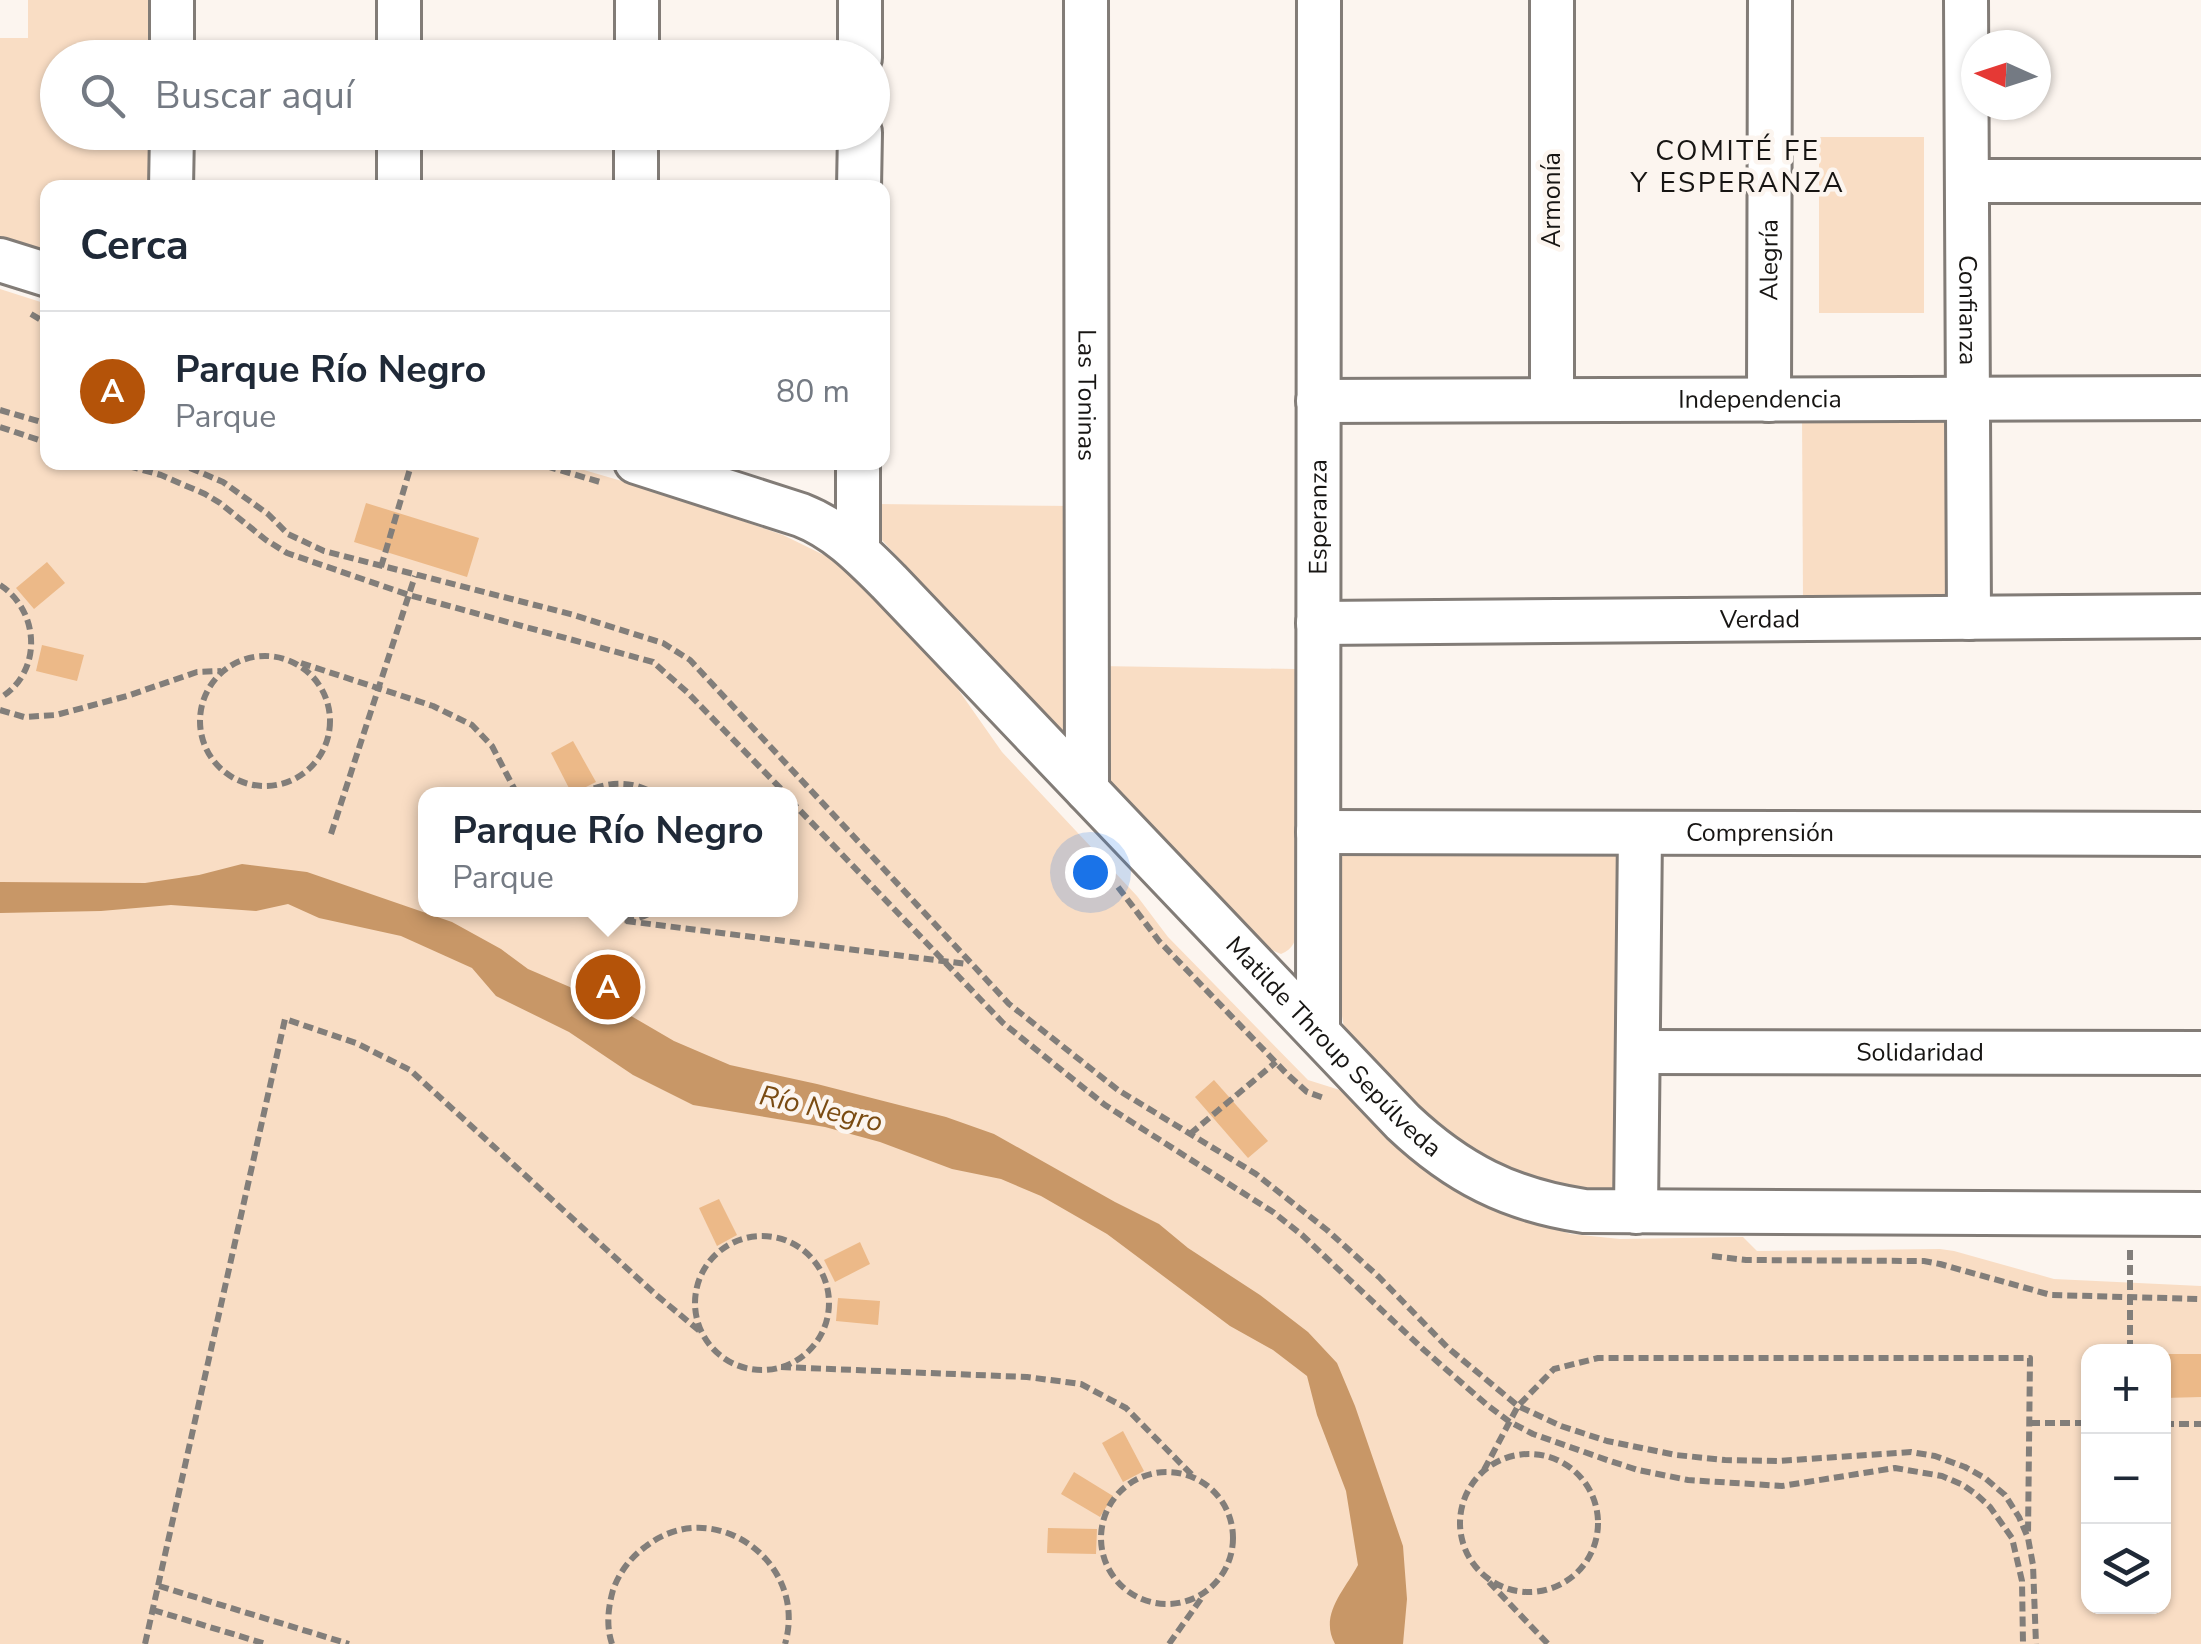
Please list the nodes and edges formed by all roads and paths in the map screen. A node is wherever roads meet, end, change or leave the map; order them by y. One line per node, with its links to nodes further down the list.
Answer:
1 (172, 0): 10 (street)
2 (398, 0): 11 (street)
3 (637, 0): 12 (street)
4 (860, 0): 13 (street)
5 (1086, 0): 57 (street, Las Toninas)
6 (1319, 0): 30 (street, Esperanza)
7 (1552, 0): 28 (street, Armonía)
8 (1770, 0): 29 (street, Alegría)
9 (1966, 0): 22 (street, Confianza)
10 (172, 40)
11 (399, 40)
12 (636, 40)
13 (860, 40)
14 (172, 150): 18 (street)
15 (399, 150): 19 (street)
16 (636, 150): 20 (street)
17 (860, 150): 21 (street)
18 (172, 180)
19 (399, 180)
20 (636, 180)
21 (859, 180)
22 (1967, 182): 23 (street); 27 (street, Confianza)
23 (2201, 182)
24 (0, 260): 25 (street)
25 (40, 273)
26 (2201, 398): 27 (street, Independencia)
27 (1968, 399): 29 (street, Independencia); 46 (street, Confianza)
28 (1552, 400): 29 (street, Independencia); 30 (street, Independencia)
29 (1770, 400)
30 (1318, 401): 47 (street, Esperanza)
31 (0, 410): 32 (path)
32 (40, 422)
33 (0, 427): 34 (path)
34 (40, 440)
35 (143, 470): 44 (path)
36 (195, 470): 41 (path)
37 (410, 470): 41 (path)
38 (660, 470): 40 (street, Matilde Throup Sepúlveda)
39 (858, 470): 40 (street)
40 (858, 551): 57 (street, Matilde Throup Sepúlveda)
41 (381, 566): 42 (path)
42 (415, 576): 44 (path); 67 (path)
43 (0, 585): 51 (path)
44 (409, 595): 50 (path); 56 (path)
45 (2201, 616): 46 (street, Verdad)
46 (1969, 618): 47 (street, Verdad)
47 (1318, 623): 59 (street, Esperanza)
48 (290, 660): 49 (path); 49 (path); 50 (path)
49 (222, 671): 52 (path)
50 (379, 689): 53 (path); 61 (path)
51 (0, 698)
52 (0, 710)
53 (514, 787)
54 (598, 787): 55 (path)
55 (640, 787)
56 (778, 787)
57 (1087, 790): 68 (street, Matilde Throup Sepúlveda)
58 (798, 807): 66 (path)
59 (1318, 832): 60 (street, Comprensión); 68 (street, Esperanza)
60 (1640, 833): 62 (street, Comprensión); 69 (street)
61 (331, 834)
62 (2201, 834)
63 (597, 917): 65 (path)
64 (639, 917): 65 (path)
65 (626, 920): 66 (path)
66 (946, 961): 67 (path); 79 (path)
67 (970, 964): 71 (path)
68 (1318, 1032): 71 (path); 72 (street, Matilde Throup Sepúlveda)
69 (1638, 1052): 70 (street, Solidaridad); 72 (street)
70 (2201, 1053)
71 (1190, 1134): 78 (path)
72 (1636, 1212): 73 (street, Matilde Throup Sepúlveda)
73 (2130, 1214): 74 (street, Matilde Throup Sepúlveda); 76 (path)
74 (2201, 1214)
75 (702, 1333): 77 (path); 77 (path); 88 (path)
76 (2130, 1344)
77 (781, 1367): 85 (path)
78 (1518, 1406): 79 (path); 80 (path); 86 (path)
79 (1510, 1422): 84 (path); 98 (path)
80 (2030, 1423): 81 (path); 86 (path)
81 (2081, 1423)
82 (2171, 1424): 83 (path)
83 (2201, 1424)
84 (1484, 1470): 87 (path); 87 (path)
85 (1195, 1478): 89 (path); 89 (path)
86 (2028, 1538): 99 (path)
87 (1482, 1574): 97 (path)
88 (159, 1586): 90 (path); 93 (path)
89 (1207, 1591): 96 (path)
90 (153, 1610): 91 (path); 92 (path)
91 (145, 1644)
92 (266, 1644)
93 (349, 1644)
94 (612, 1644): 95 (path)
95 (785, 1644)
96 (1169, 1644)
97 (1548, 1644)
98 (2024, 1644)
99 (2036, 1644)

